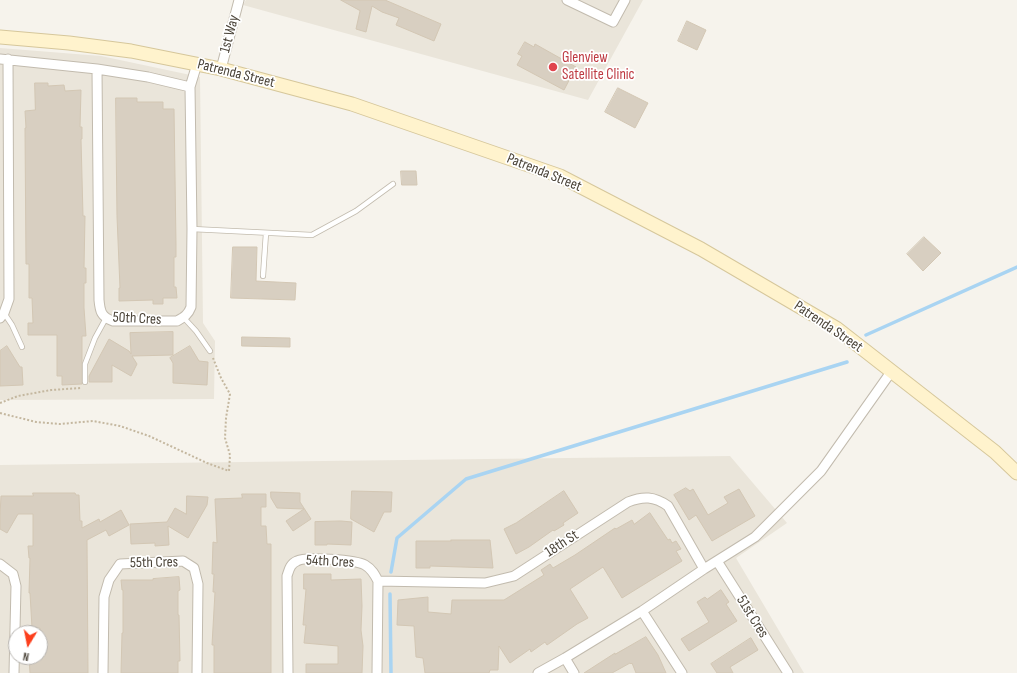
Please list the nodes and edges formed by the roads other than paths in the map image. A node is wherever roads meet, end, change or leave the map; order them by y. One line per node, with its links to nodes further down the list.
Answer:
1 (239, 0): 7 (street, 1st Way)
2 (567, 0): 3 (street)
3 (625, 0)
4 (0, 37): 6 (street, Patrenda Street)
5 (4, 59): 8 (street); 14 (street)
6 (197, 64): 7 (street, Patrenda Street); 9 (street)
7 (221, 69): 19 (street, Patrenda Street)
8 (97, 70): 9 (street); 15 (street, 50th Cres)
9 (190, 88): 11 (street)
10 (393, 184): 12 (lane)
11 (192, 229): 12 (lane); 16 (street)
12 (266, 233): 13 (lane)
13 (263, 276)
14 (2, 316): 17 (lane)
15 (106, 318): 16 (street, 50th Cres); 20 (lane)
16 (184, 318): 18 (lane)
17 (22, 347)
18 (210, 352)
19 (891, 372): 21 (street, Patrenda Street); 22 (street)
20 (85, 382)
21 (1017, 473)
22 (717, 561): 24 (street); 36 (street, 51st Cres)
23 (0, 564): 28 (street)
24 (704, 569): 25 (street, 18th St); 26 (street)
25 (378, 582): 31 (street, 54th Cres); 32 (street)
26 (642, 611): 27 (street); 35 (street)
27 (565, 658): 33 (street); 34 (street)
28 (14, 673)
29 (103, 673): 30 (street, 55th Cres)
30 (197, 673)
31 (288, 673)
32 (377, 673)
33 (538, 673)
34 (574, 673)
35 (682, 673)
36 (788, 673)

